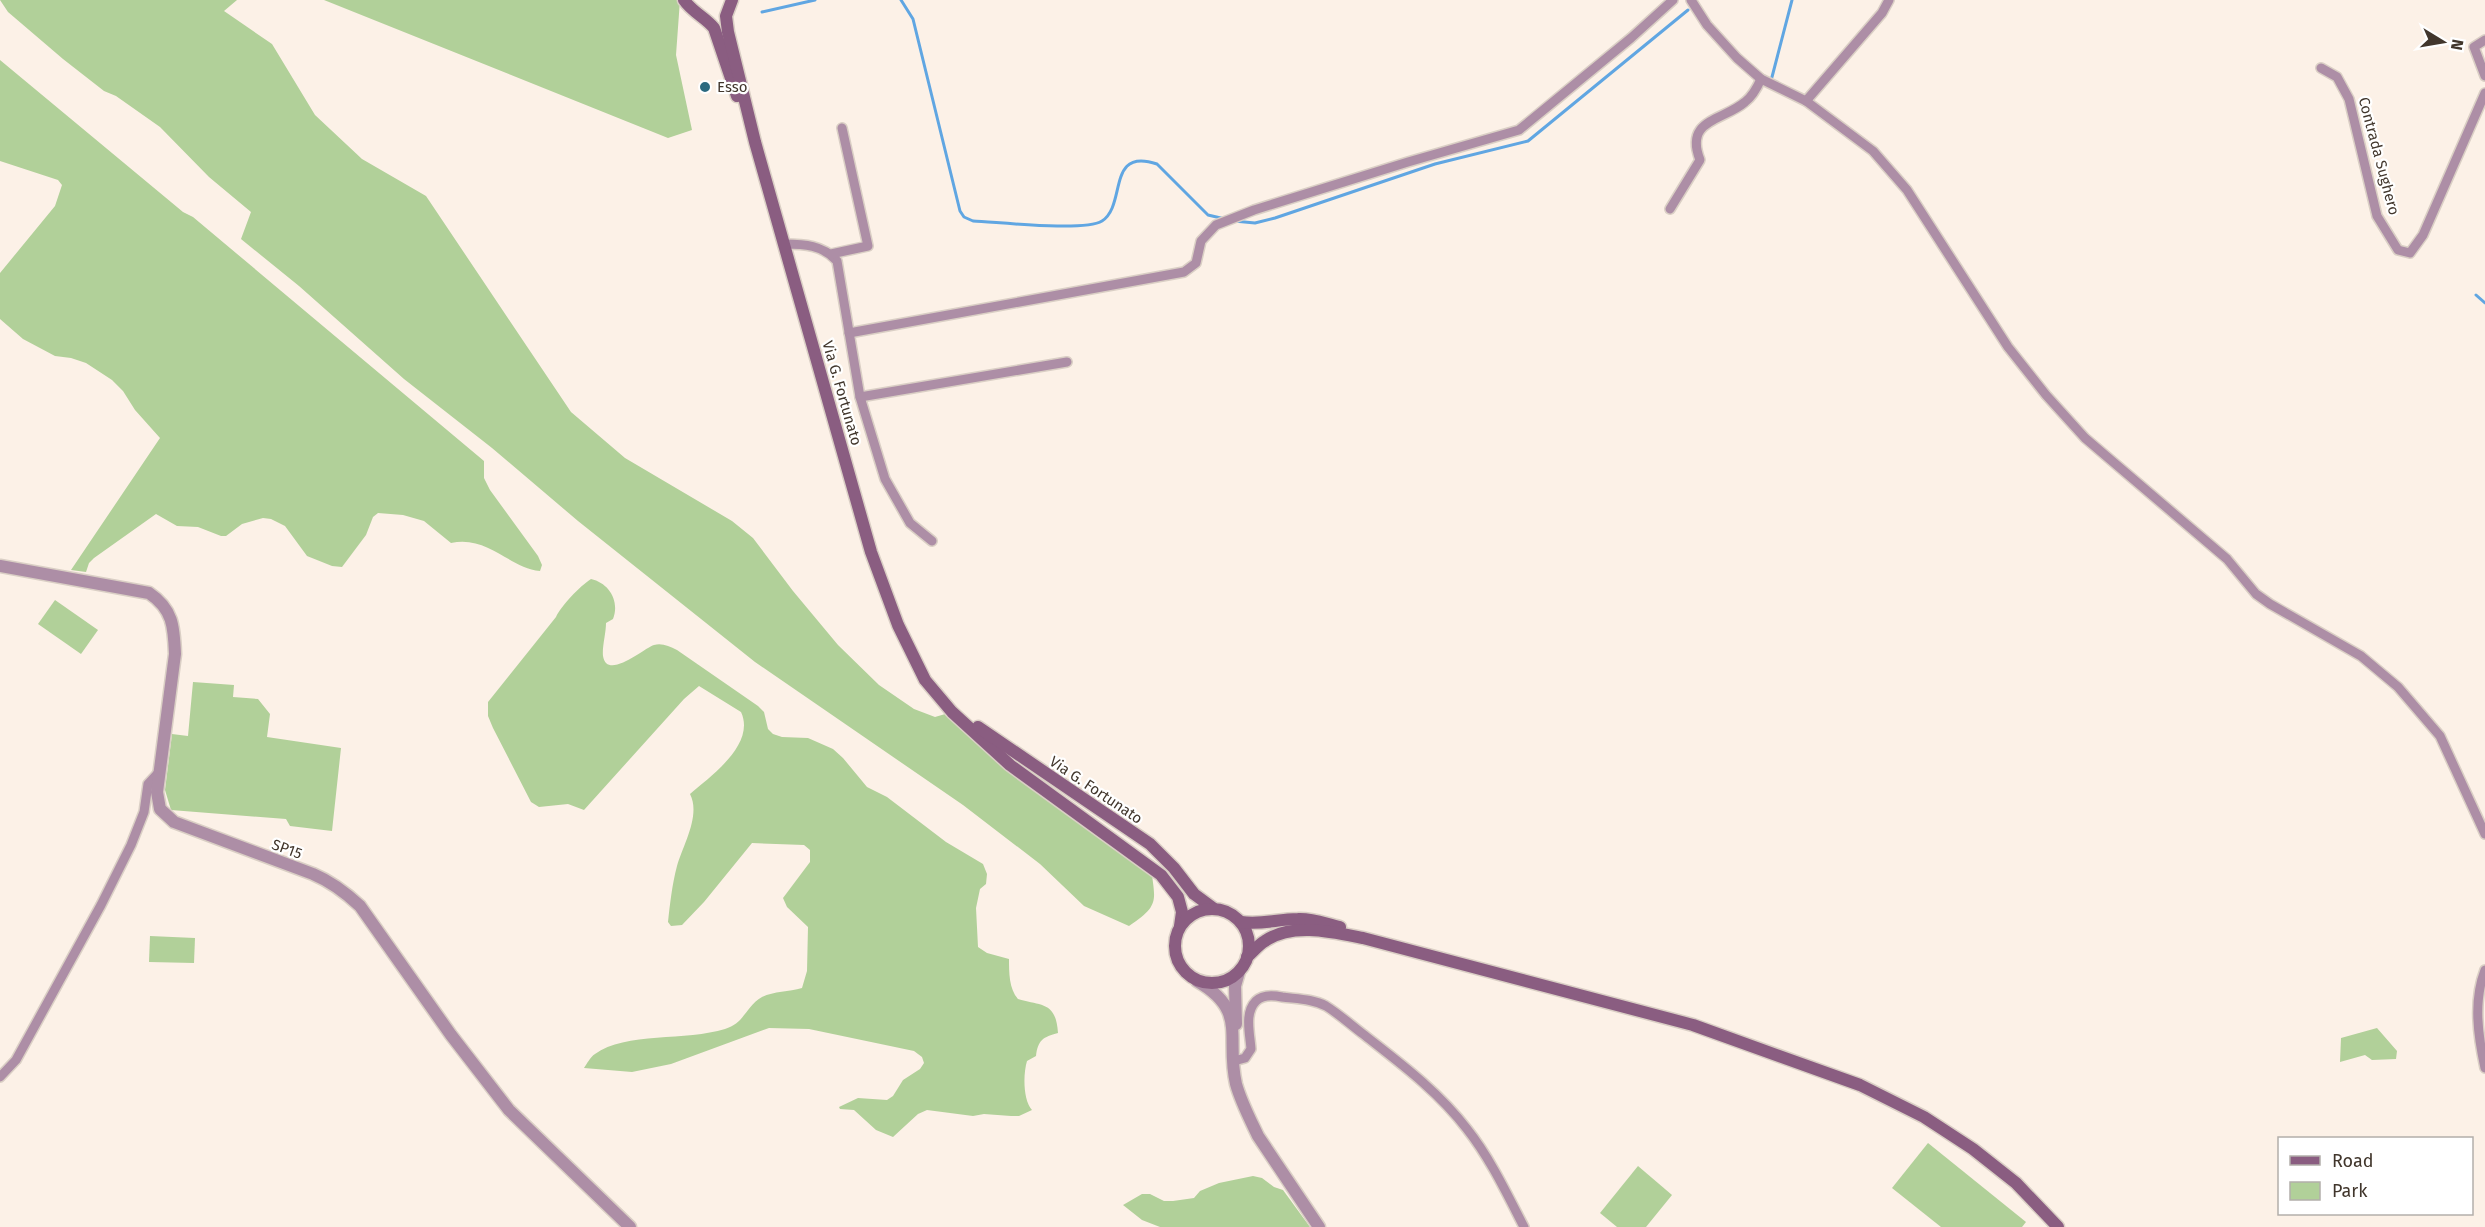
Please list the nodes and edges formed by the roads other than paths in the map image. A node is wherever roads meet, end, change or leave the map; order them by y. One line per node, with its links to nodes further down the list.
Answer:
1 (684, 0): 6 (main road)
2 (1673, 0): 18 (street)
3 (1692, 0): 10 (street)
4 (1889, 0): 12 (street)
5 (730, 2): 6 (main road); 14 (main road)
6 (698, 13): 14 (main road)
7 (2485, 40): 9 (street)
8 (2321, 68): 11 (street, Contrada Sughero)
9 (2485, 76)
10 (1761, 79): 12 (street); 15 (street)
11 (2485, 93)
12 (1806, 100): 25 (street)
13 (842, 128): 17 (street)
14 (755, 142): 16 (main road, Via G. Fortunato)
15 (1670, 209)
16 (784, 244): 17 (street); 23 (main road, Via G. Fortunato)
17 (831, 254): 18 (street)
18 (849, 333): 20 (street)
19 (1067, 362): 20 (street)
20 (860, 397): 21 (street)
21 (932, 541)
22 (0, 566): 24 (street, SP15)
23 (909, 650): 26 (main road, Via G. Fortunato); 28 (main road, Via G. Fortunato)
24 (160, 771): 37 (street); 38 (street, SP15)
25 (2485, 834)
26 (1213, 908): 27 (main road); 28 (main road)
27 (1241, 922): 29 (main road); 30 (main road)
28 (1180, 926): 33 (main road)
29 (1363, 938): 30 (main road); 41 (main road)
30 (1247, 957): 32 (main road)
31 (2485, 970): 36 (street)
32 (1239, 972): 33 (main road); 34 (street)
33 (1197, 981): 34 (street)
34 (1233, 1046): 35 (street)
35 (1234, 1062): 39 (street); 40 (street)
36 (2485, 1068)
37 (0, 1077)
38 (630, 1227)
39 (1319, 1227)
40 (1524, 1227)
41 (2058, 1227)

